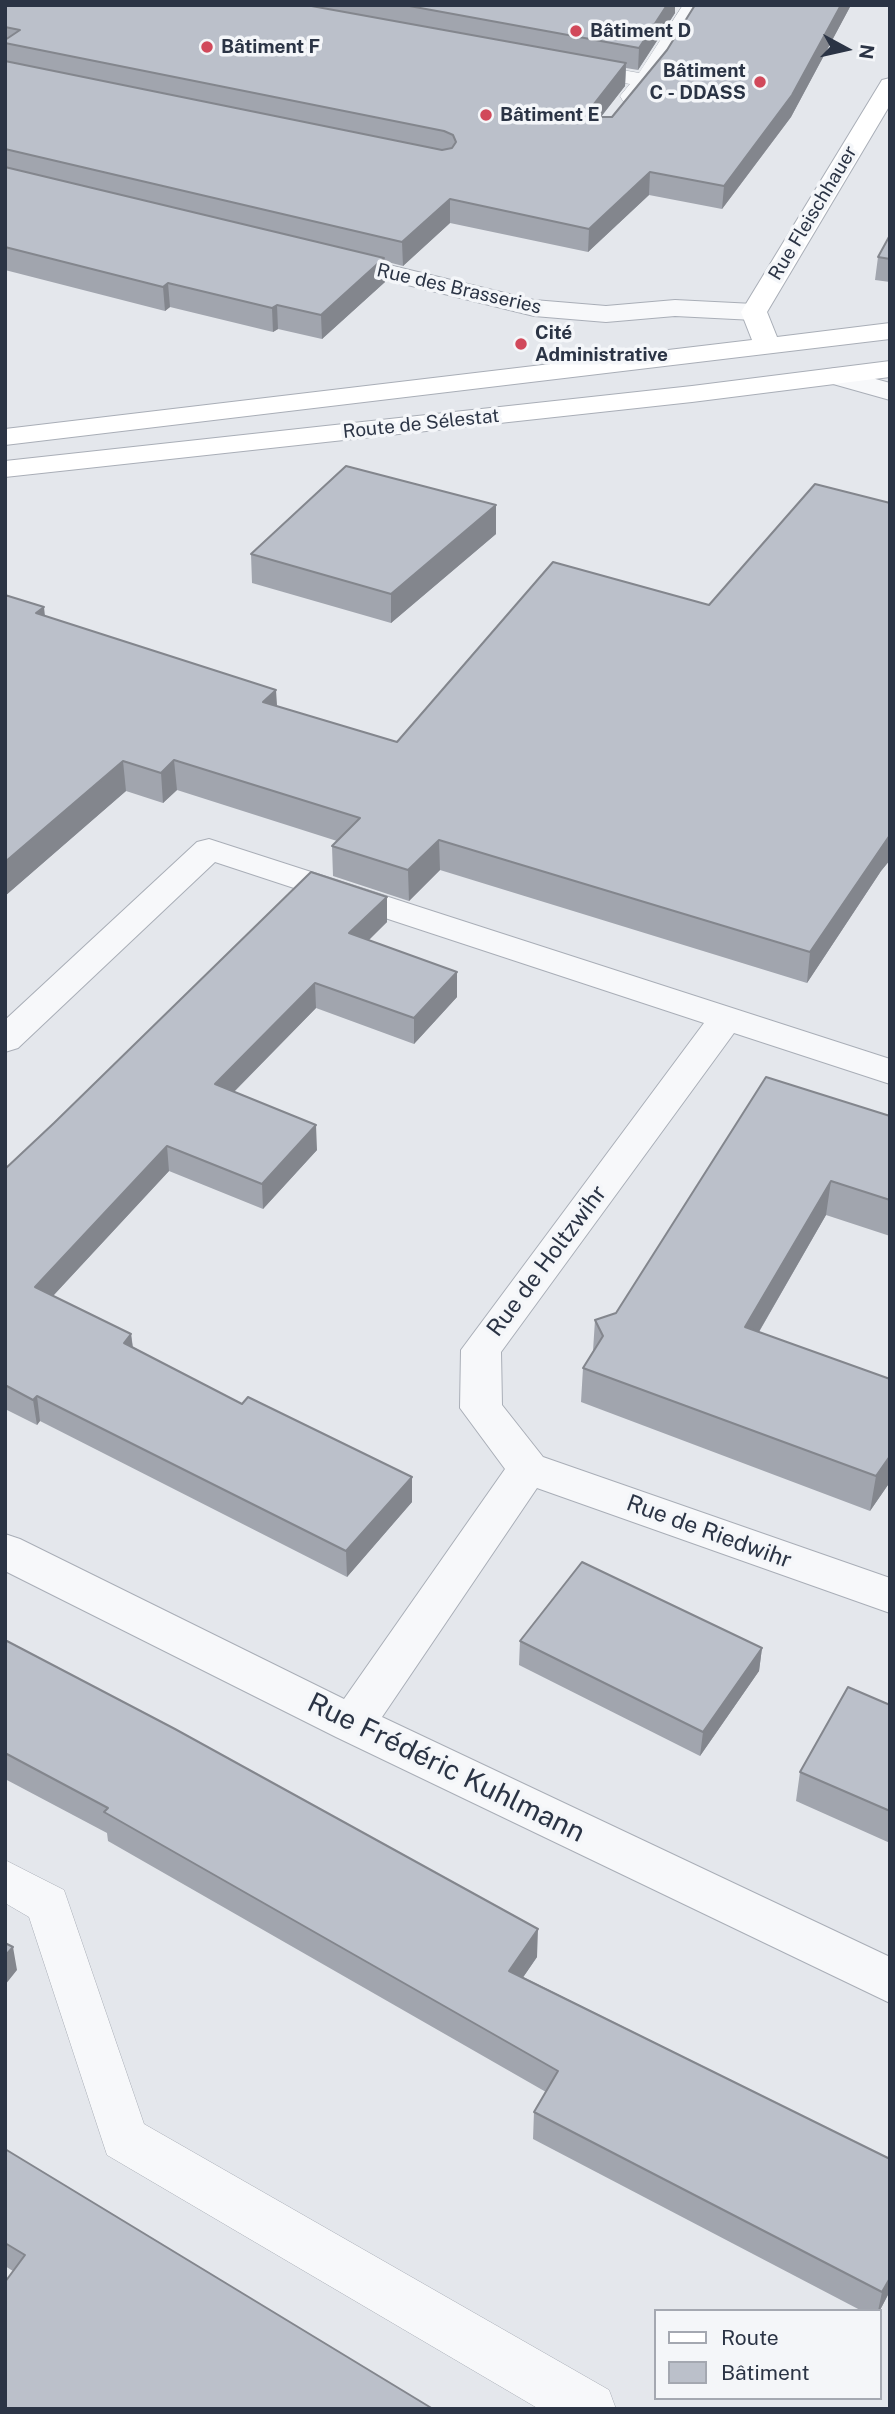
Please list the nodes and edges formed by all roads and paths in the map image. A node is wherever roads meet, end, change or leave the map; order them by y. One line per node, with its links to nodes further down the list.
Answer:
1 (694, 5): 3 (lane)
2 (562, 65): 3 (lane)
3 (644, 80): 5 (lane)
4 (890, 85): 6 (main road, Rue Fleischhauer)
5 (619, 111)
6 (882, 111): 8 (main road, Rue Fleischhauer)
7 (317, 256): 8 (street, Rue des Brasseries)
8 (754, 312): 10 (main road)
9 (890, 331): 10 (main road, Route de Sélestat)
10 (767, 345): 12 (main road); 14 (main road, Route de Sélestat)
11 (890, 369): 12 (main road, Route de Sélestat)
12 (836, 376): 13 (street); 15 (main road, Route de Sélestat)
13 (890, 392)
14 (5, 437)
15 (5, 469)
16 (20, 1005): 17 (street); 18 (street)
17 (727, 1018): 19 (street); 20 (street, Rue de Holtzwihr)
18 (5, 1040)
19 (890, 1072)
20 (528, 1468): 22 (street, Rue de Riedwihr); 23 (street)
21 (5, 1551): 23 (street, Rue Frédéric Kuhlmann)
22 (890, 1596)
23 (352, 1724): 25 (street, Rue Frédéric Kuhlmann)
24 (5, 1880): 26 (lane)
25 (890, 1981)
26 (590, 2409)

